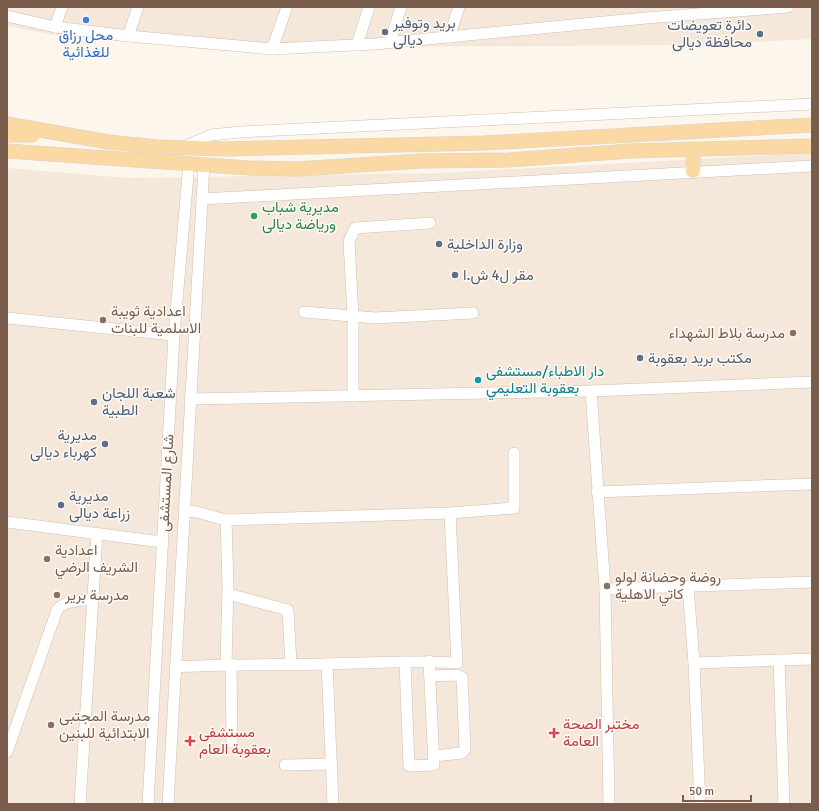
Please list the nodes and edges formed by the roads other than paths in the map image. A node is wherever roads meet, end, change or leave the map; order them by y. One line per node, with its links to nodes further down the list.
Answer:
1 (62, 7): 12 (street)
2 (138, 7): 13 (street)
3 (287, 7): 17 (street)
4 (369, 7): 16 (street)
5 (401, 7): 15 (street)
6 (459, 7): 14 (street)
7 (650, 7): 11 (street)
8 (788, 7): 9 (street)
9 (730, 10): 11 (street)
10 (7, 16): 12 (street)
11 (646, 18): 14 (street)
12 (55, 27): 13 (street)
13 (128, 36): 17 (street)
14 (449, 37): 15 (street)
15 (390, 42): 16 (street)
16 (357, 45): 17 (street)
17 (272, 49)
18 (812, 104): 24 (street)
19 (7, 124): 21 (main road)
20 (812, 125): 24 (main road)
21 (46, 132): 22 (main road); 24 (main road)
22 (7, 134)
23 (812, 146): 25 (main road)
24 (181, 148)
25 (693, 149): 28 (main road); 30 (main road)
26 (7, 151): 27 (main road)
27 (189, 163): 28 (main road); 33 (street, شارع المستشفى)
28 (204, 165): 31 (street, شارع المستشفى)
29 (812, 166): 30 (street)
30 (694, 171): 31 (street)
31 (202, 199): 34 (street, شارع المستشفى)
32 (430, 223): 37 (street)
33 (182, 239): 34 (street); 39 (street, شارع المستشفى)
34 (200, 241): 43 (street, شارع المستشفى)
35 (304, 312): 37 (street)
36 (473, 313): 37 (street)
37 (353, 316): 42 (street)
38 (7, 318): 39 (street)
39 (174, 335): 51 (street, شارع المستشفى)
40 (812, 382): 41 (street)
41 (591, 391): 42 (street); 46 (street)
42 (353, 396): 43 (street)
43 (190, 399): 47 (street, شارع المستشفى)
44 (514, 453): 48 (street)
45 (812, 484): 46 (street)
46 (597, 492): 57 (street)
47 (184, 511): 49 (street); 52 (street, شارع المستشفى)
48 (450, 513): 49 (street); 64 (street)
49 (226, 520): 58 (street)
50 (7, 522): 53 (street)
51 (163, 524): 52 (street); 54 (street, شارع المستشفى)
52 (183, 526): 61 (street, شارع المستشفى)
53 (97, 533): 54 (street); 59 (street)
54 (162, 542): 60 (street, شارع المستشفى)
55 (812, 582): 56 (street)
56 (688, 587): 57 (street); 66 (street)
57 (605, 589): 81 (street)
58 (228, 594): 67 (street); 68 (street)
59 (93, 599): 73 (street); 77 (street)
60 (159, 609): 61 (street); 78 (street, شارع المستشفى)
61 (178, 610): 70 (street, شارع المستشفى)
62 (812, 659): 63 (street)
63 (778, 660): 66 (street); 83 (street)
64 (429, 661): 65 (street); 71 (street)
65 (405, 662): 69 (street); 74 (street)
66 (694, 663): 82 (street)
67 (228, 664): 68 (street); 70 (street); 72 (street)
68 (290, 664): 69 (street)
69 (327, 664): 75 (street)
70 (175, 666): 79 (street, شارع المستشفى)
71 (430, 676): 74 (street); 74 (street)
72 (232, 742)
73 (7, 752)
74 (434, 756)
75 (332, 764): 76 (street); 80 (street)
76 (285, 765)
77 (80, 804)
78 (148, 804)
79 (168, 804)
80 (334, 804)
81 (609, 804)
82 (700, 804)
83 (784, 804)

